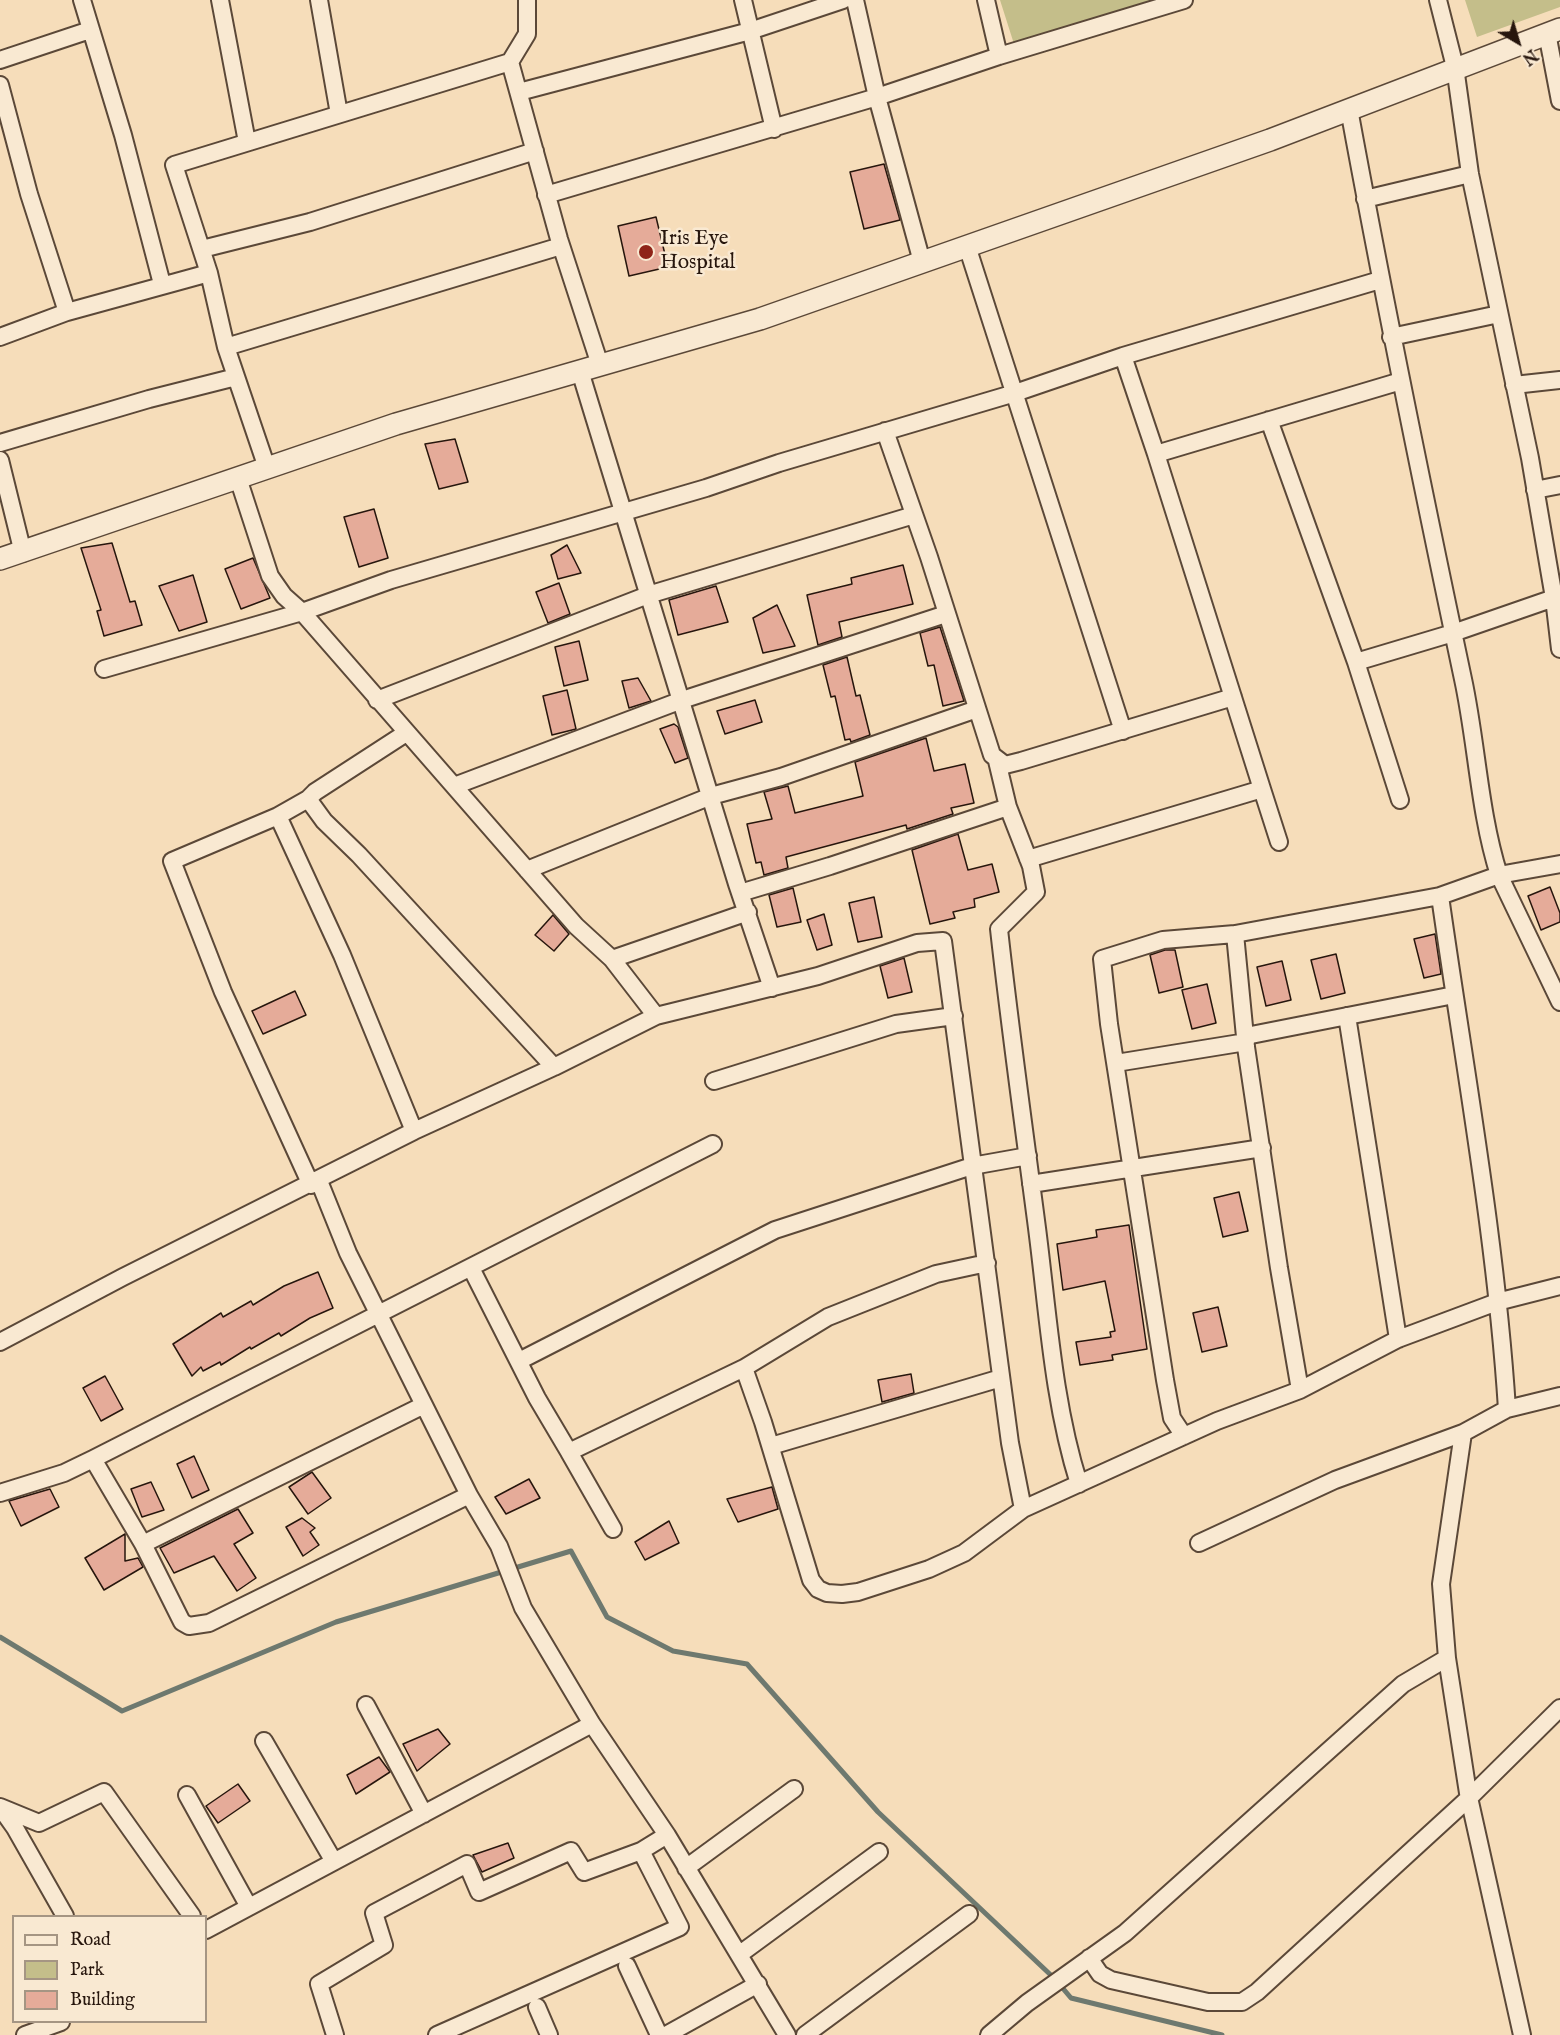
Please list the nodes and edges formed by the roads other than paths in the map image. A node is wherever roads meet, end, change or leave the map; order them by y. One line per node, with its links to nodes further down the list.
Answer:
1 (82, 0): 11 (street)
2 (220, 0): 25 (street)
3 (319, 0): 23 (street)
4 (527, 0): 16 (street)
5 (743, 0): 12 (street)
6 (843, 0): 12 (street)
7 (855, 0): 20 (street)
8 (986, 0): 14 (street)
9 (1184, 0): 14 (street)
10 (1438, 0): 17 (street)
11 (90, 30): 15 (street); 36 (street)
12 (750, 31): 19 (street); 24 (street)
13 (1553, 31): 17 (street); 21 (street)
14 (999, 56): 20 (street)
15 (0, 60)
16 (510, 62): 19 (street); 23 (street)
17 (1455, 67): 22 (street); 27 (street)
18 (0, 85): 37 (street)
19 (519, 92): 26 (street)
20 (877, 97): 24 (street); 33 (street)
21 (1560, 101)
22 (1349, 110): 29 (street); 31 (street)
23 (339, 114): 25 (street)
24 (774, 129): 28 (street)
25 (247, 142): 32 (street)
26 (535, 151): 28 (street); 32 (street)
27 (1470, 174): 29 (street); 38 (street)
28 (546, 195): 30 (street)
29 (1365, 199): 35 (street)
30 (561, 246): 41 (street); 43 (street)
31 (967, 246): 33 (street); 48 (street)
32 (202, 249): 34 (street)
33 (922, 262): 43 (street)
34 (209, 273): 36 (street); 41 (street)
35 (1380, 280): 40 (street); 42 (street)
36 (162, 284): 37 (street)
37 (67, 312): 39 (street)
38 (1499, 314): 40 (street); 47 (street)
39 (0, 337)
40 (1392, 337): 46 (street)
41 (226, 347): 44 (street)
42 (1123, 356): 48 (street); 52 (street)
43 (590, 368): 54 (street); 58 (street)
44 (236, 377): 51 (street); 54 (street)
45 (1560, 380): 47 (street)
46 (1401, 381): 49 (street); 66 (street)
47 (1514, 385): 57 (street)
48 (1015, 393): 50 (street); 74 (street)
49 (1269, 420): 52 (street); 68 (street)
50 (885, 431): 58 (street); 59 (street)
51 (0, 443)
52 (1156, 454): 70 (street)
53 (0, 460): 60 (street)
54 (267, 468): 55 (street)
55 (238, 478): 60 (street); 64 (street)
56 (1560, 485): 57 (street)
57 (1535, 490): 63 (street)
58 (622, 514): 62 (street); 64 (street)
59 (914, 515): 62 (street); 65 (street)
60 (23, 553): 61 (street)
61 (0, 559)
62 (648, 595): 71 (street); 72 (street)
63 (1554, 598): 66 (street); 67 (street)
64 (302, 612): 69 (street); 71 (street)
65 (946, 614): 72 (street); 73 (street)
66 (1453, 633): 68 (street); 88 (street)
67 (1560, 649)
68 (1356, 662): 81 (street)
69 (104, 669)
70 (1233, 696): 74 (street); 78 (street)
71 (377, 700): 75 (street)
72 (682, 700): 77 (street); 79 (street)
73 (977, 709): 76 (street); 79 (street)
74 (1123, 730): 76 (street)
75 (406, 733): 77 (street); 80 (street)
76 (997, 761): 82 (street)
77 (454, 786): 87 (street)
78 (1262, 789): 84 (street); 85 (street)
79 (711, 796): 87 (street); 89 (street)
80 (308, 799): 83 (street); 102 (street)
81 (1400, 800)
82 (1008, 807): 85 (street); 89 (street)
83 (278, 816): 104 (street); 110 (street)
84 (1279, 842)
85 (1028, 859): 107 (street)
86 (1560, 864): 88 (street)
87 (527, 870): 93 (street)
88 (1499, 875): 90 (street); 96 (street)
89 (740, 892): 91 (street)
90 (1440, 896): 92 (street); 95 (street)
91 (748, 912): 93 (street); 94 (street)
92 (1235, 934): 100 (street); 101 (street)
93 (612, 959): 97 (street)
94 (772, 988): 97 (street); 98 (street)
95 (1454, 995): 99 (street); 115 (street)
96 (1560, 1002)
97 (656, 1016): 102 (street)
98 (954, 1016): 103 (street); 108 (street)
99 (1347, 1016): 100 (street); 117 (street)
100 (1246, 1039): 101 (street); 106 (street)
101 (1116, 1063): 109 (street)
102 (554, 1067): 104 (street)
103 (714, 1081)
104 (414, 1131): 110 (street)
105 (713, 1144): 113 (street)
106 (1262, 1148): 109 (street); 122 (street)
107 (1028, 1156): 108 (street); 111 (street)
108 (972, 1166): 112 (street); 119 (street)
109 (1131, 1168): 111 (street); 127 (street)
110 (315, 1183): 116 (street); 118 (street)
111 (1031, 1184): 131 (street)
112 (987, 1263): 120 (street); 121 (street)
113 (471, 1268): 116 (street); 119 (street)
114 (1560, 1286): 115 (street)
115 (1497, 1302): 117 (street); 125 (street)
116 (379, 1312): 124 (street); 130 (street)
117 (1398, 1339): 122 (street)
118 (0, 1342)
119 (519, 1361): 129 (street)
120 (744, 1368): 128 (street); 129 (street)
121 (1002, 1378): 128 (street); 134 (street)
122 (1300, 1390): 127 (street)
123 (1560, 1396): 125 (street)
124 (424, 1405): 133 (street); 137 (street)
125 (1507, 1409): 126 (street)
126 (1463, 1434): 136 (street); 138 (street)
127 (1184, 1436): 131 (street)
128 (771, 1446): 134 (street)
129 (569, 1452): 135 (street)
130 (93, 1459): 132 (street); 137 (street)
131 (1079, 1484): 134 (street)
132 (0, 1493)
133 (469, 1495): 137 (street); 141 (street)
134 (1023, 1509)
135 (613, 1529)
136 (1199, 1543)
137 (143, 1544)
138 (1447, 1658): 145 (street); 159 (street)
139 (366, 1705): 147 (street)
140 (1560, 1708): 145 (street)
141 (592, 1724): 147 (street); 148 (street)
142 (264, 1741): 151 (street)
143 (794, 1789): 152 (street)
144 (188, 1795): 153 (street)
145 (1469, 1798): 159 (street); 173 (street)
146 (0, 1807): 155 (street); 156 (street)
147 (424, 1814): 151 (street)
148 (667, 1835): 149 (street); 152 (street)
149 (641, 1851): 165 (street); 166 (street)
150 (879, 1852): 158 (street)
151 (333, 1860): 153 (street)
152 (686, 1868): 158 (street)
153 (249, 1907): 157 (street)
154 (969, 1914): 171 (street)
155 (63, 1915)
156 (191, 1915)
157 (207, 1929)
158 (740, 1954): 161 (street)
159 (1089, 1958): 172 (street)
160 (627, 1966): 168 (street)
161 (758, 1984): 169 (street); 170 (street)
162 (537, 2007): 167 (street)
163 (58, 2023): 164 (street)
164 (25, 2035)
165 (335, 2035)
166 (437, 2035)
167 (549, 2035)
168 (658, 2035)
169 (666, 2035)
170 (786, 2035)
171 (805, 2035)
172 (989, 2035)
173 (1522, 2035)

